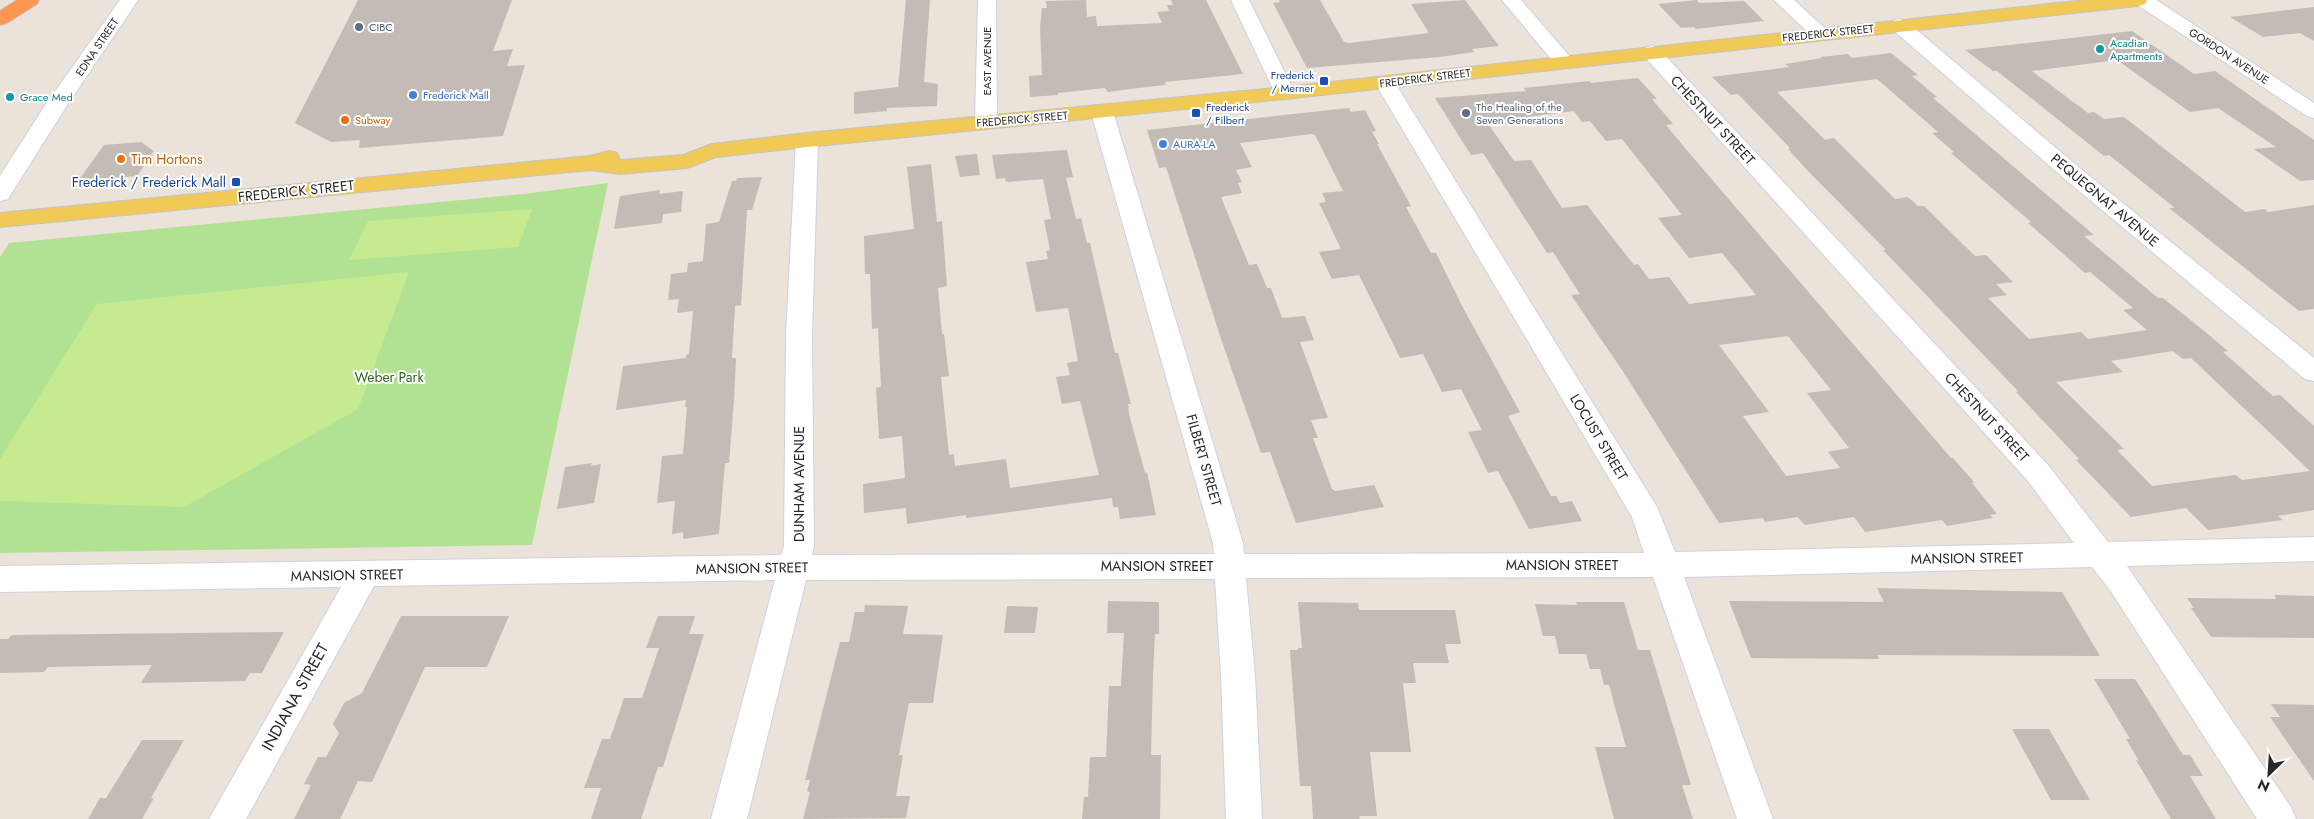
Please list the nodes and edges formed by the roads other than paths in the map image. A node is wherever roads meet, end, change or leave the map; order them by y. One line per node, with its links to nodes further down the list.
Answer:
1 (30, 0): 10 (highway)
2 (129, 0): 21 (street, EDNA STREET)
3 (987, 0): 19 (street, EAST AVENUE)
4 (1240, 0): 16 (street)
5 (1511, 0): 14 (street)
6 (1783, 0): 12 (street)
7 (2138, 0): 9 (main road, FREDERICK STREET)
8 (2143, 0): 18 (street, GORDON AVENUE)
9 (2068, 3): 11 (main road, FREDERICK STREET)
10 (0, 19)
11 (1899, 25): 12 (main road, FREDERICK STREET); 23 (street, PEQUEGNAT AVENUE)
12 (1820, 33): 13 (main road, FREDERICK STREET)
13 (1650, 52): 14 (main road, FREDERICK STREET); 25 (street, CHESTNUT STREET)
14 (1564, 62): 15 (main road, FREDERICK STREET)
15 (1385, 82): 16 (main road, FREDERICK STREET); 26 (street, LOCUST STREET)
16 (1285, 93): 17 (main road, FREDERICK STREET)
17 (1102, 112): 19 (main road, FREDERICK STREET); 27 (street, FILBERT STREET)
18 (2314, 112)
19 (986, 121): 20 (main road, FREDERICK STREET)
20 (807, 140): 22 (main road, FREDERICK STREET); 28 (street, DUNHAM AVENUE)
21 (0, 194)
22 (0, 220)
23 (2314, 372)
24 (2314, 550): 25 (street, MANSION STREET)
25 (2101, 555): 26 (street, MANSION STREET); 35 (street, CHESTNUT STREET)
26 (1664, 565): 27 (street, MANSION STREET); 34 (street, LOCUST STREET)
27 (1230, 566): 28 (street, MANSION STREET); 33 (street, FILBERT STREET)
28 (794, 568): 29 (street, MANSION STREET); 32 (street, DUNHAM AVENUE)
29 (364, 575): 30 (street, MANSION STREET); 31 (street, INDIANA STREET)
30 (0, 579)
31 (227, 819)
32 (729, 819)
33 (1244, 819)
34 (1755, 819)
35 (2278, 819)

